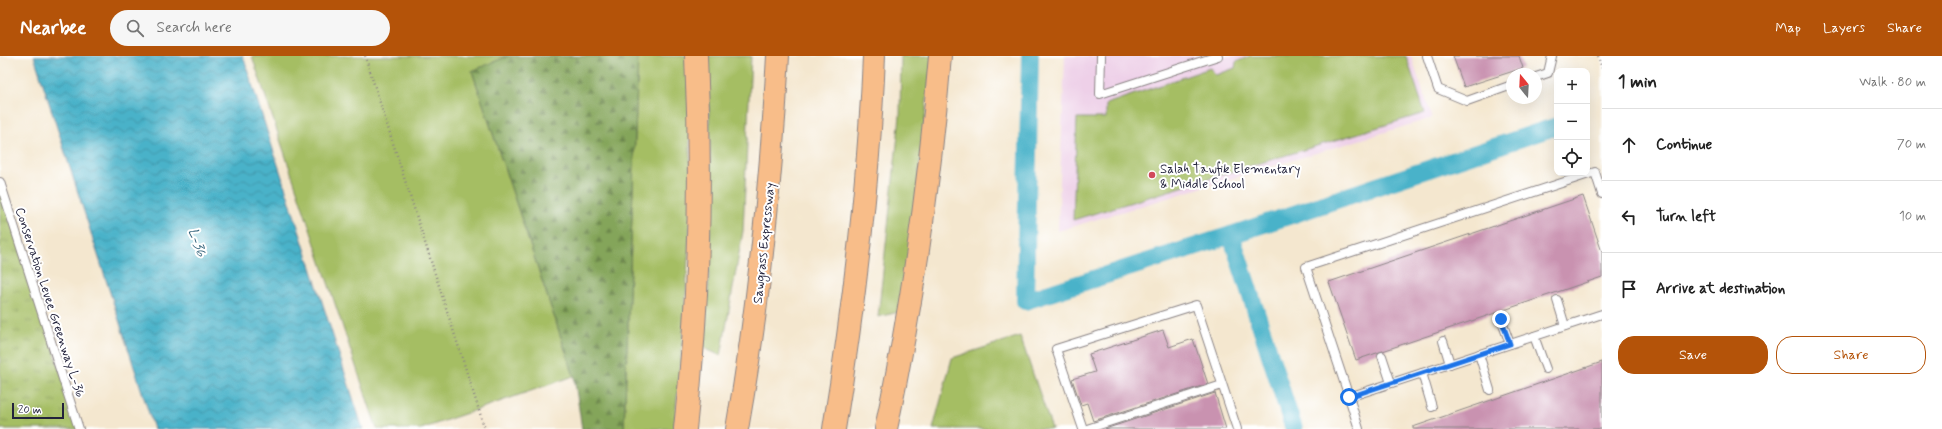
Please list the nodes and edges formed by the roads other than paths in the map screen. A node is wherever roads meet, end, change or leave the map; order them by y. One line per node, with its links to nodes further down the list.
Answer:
1 (696, 56): 31 (highway)
2 (778, 56): 32 (highway, Sawgrass Expressway)
3 (874, 56): 33 (highway)
4 (940, 56): 34 (highway)
5 (1101, 56): 6 (lane)
6 (1218, 56)
7 (1427, 56): 10 (lane)
8 (1555, 57): 9 (lane)
9 (1542, 75)
10 (1506, 87)
11 (0, 182): 30 (lane, Conservation Levee Greenway L-36)
12 (1602, 194): 28 (lane)
13 (1557, 300): 16 (lane)
14 (1602, 314): 16 (lane)
15 (1501, 319): 19 (lane)
16 (1565, 326): 17 (lane)
17 (1534, 336): 19 (lane); 23 (lane)
18 (1443, 341): 22 (lane)
19 (1510, 344): 20 (lane)
20 (1479, 354): 22 (lane); 27 (lane)
21 (1382, 356): 25 (lane)
22 (1450, 364): 24 (lane)
23 (1546, 369)
24 (1422, 373): 25 (lane); 29 (lane)
25 (1391, 383): 28 (lane)
26 (1222, 384): 35 (lane); 36 (lane); 37 (lane)
27 (1490, 390)
28 (1349, 397): 38 (lane)
29 (1432, 407)
30 (79, 429)
31 (685, 429)
32 (737, 429)
33 (834, 429)
34 (886, 429)
35 (1082, 429)
36 (1087, 429)
37 (1237, 429)
38 (1359, 429)

